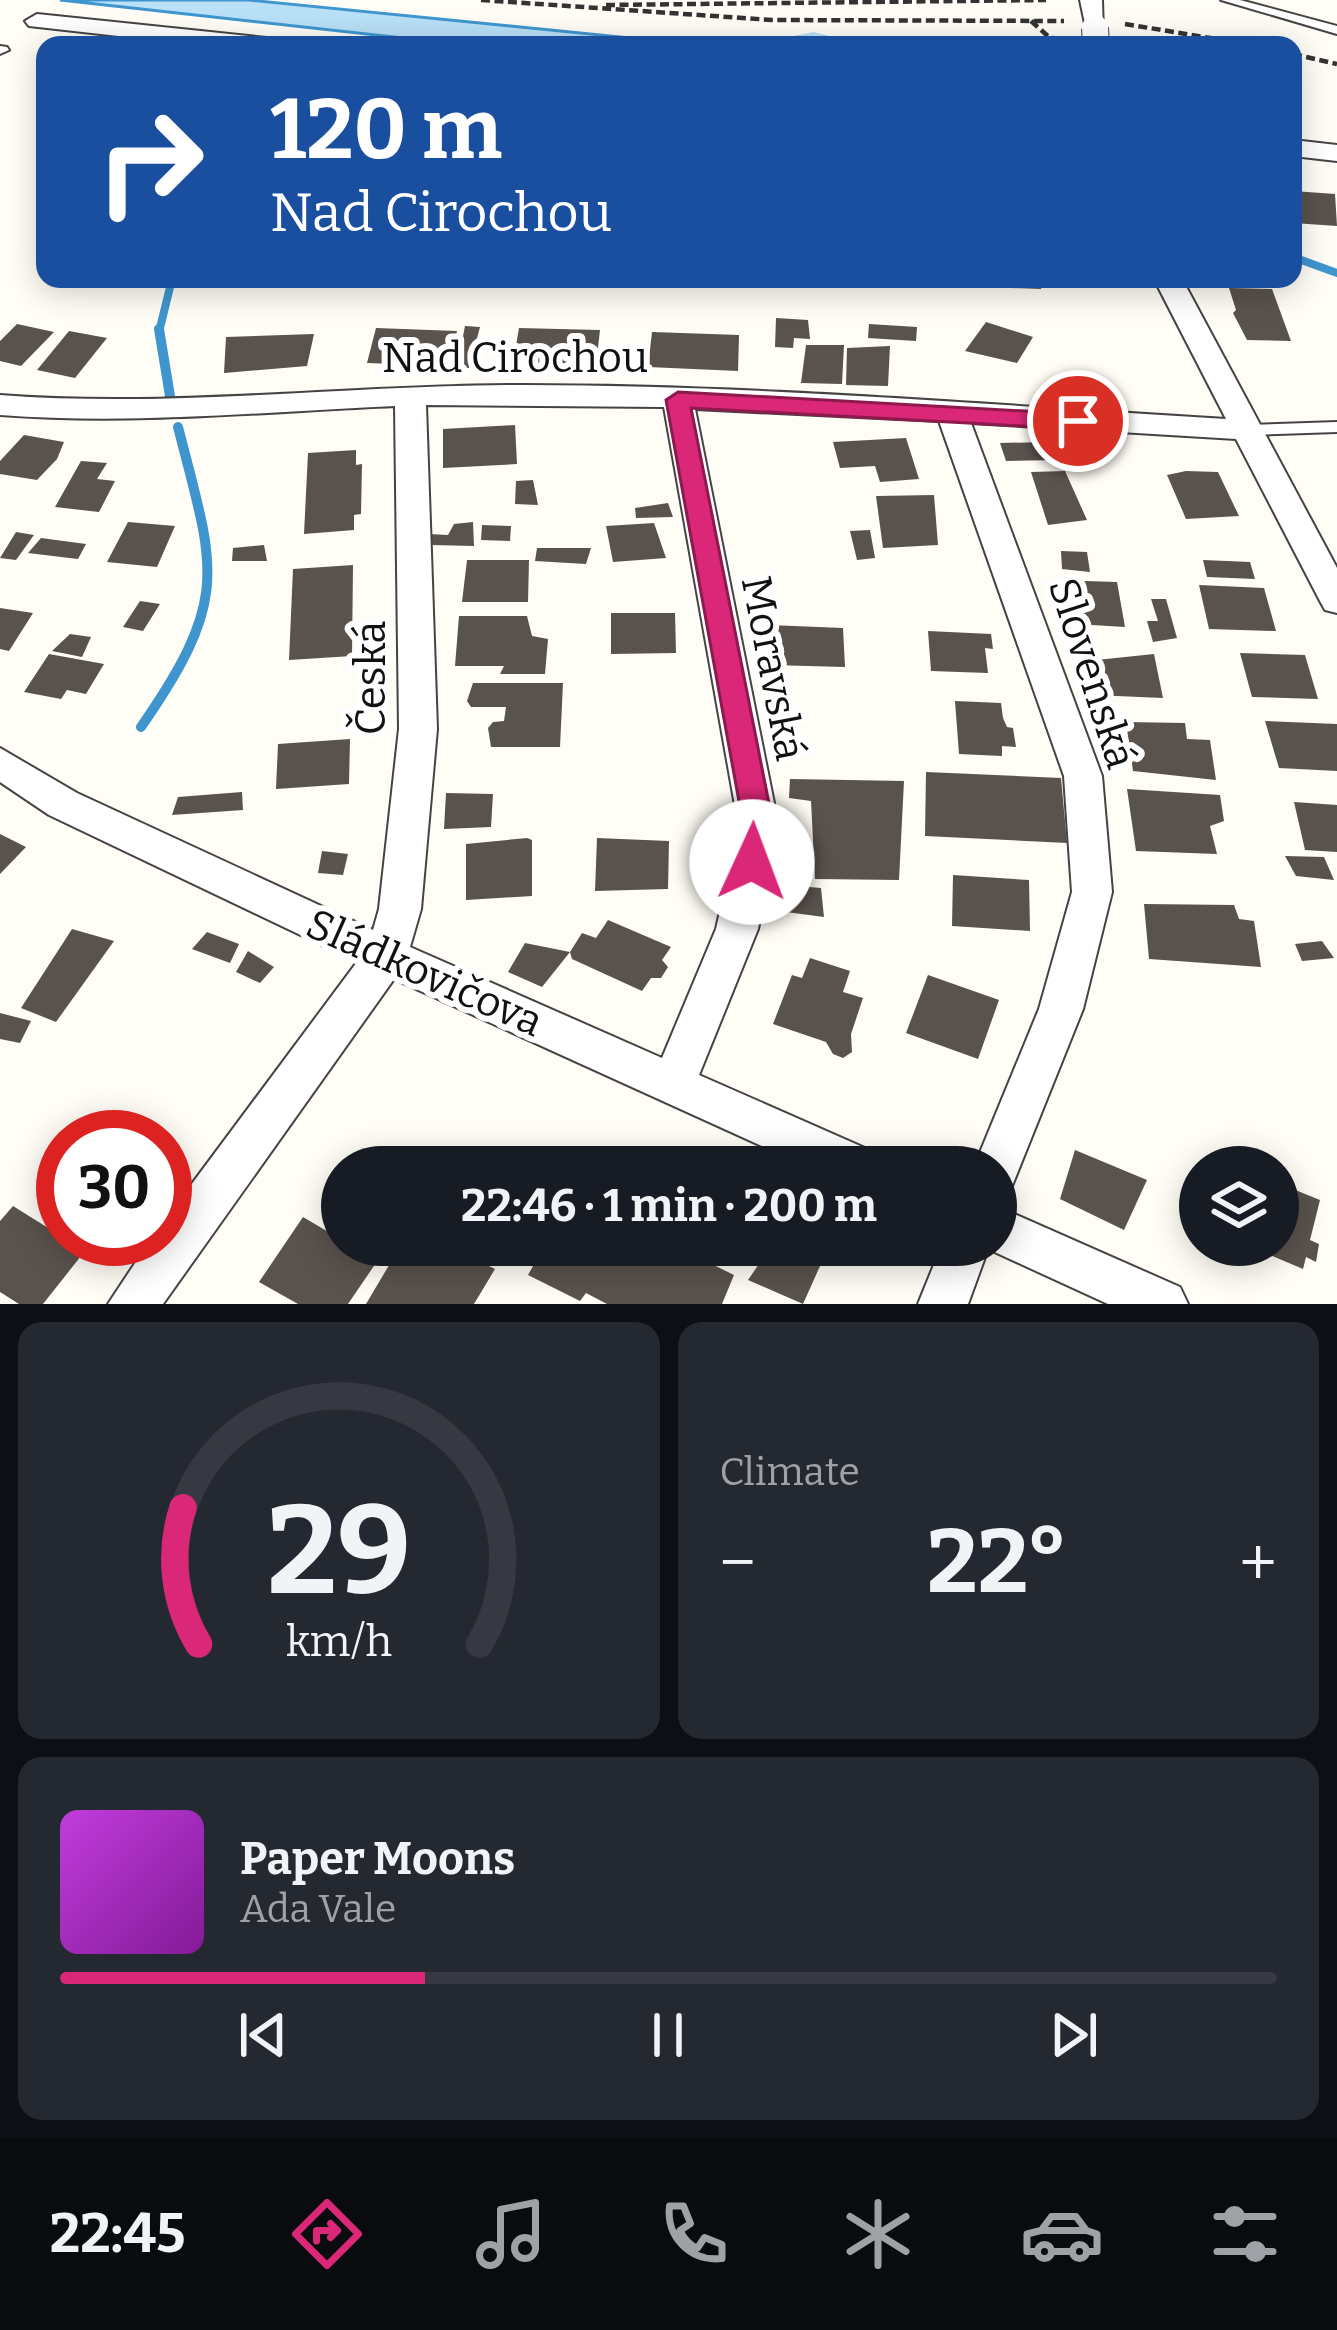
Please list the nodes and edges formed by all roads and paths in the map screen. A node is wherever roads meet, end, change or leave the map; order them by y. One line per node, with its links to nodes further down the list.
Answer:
1 (481, 0): 4 (path)
2 (1046, 0): 4 (path)
3 (1227, 0): 7 (lane)
4 (518, 4): 6 (path)
5 (38, 20): 8 (street)
6 (1094, 23): 9 (path)
7 (1337, 30)
8 (185, 36)
9 (1197, 36)
10 (1302, 56): 11 (path)
11 (1337, 64)
12 (1302, 149): 13 (street)
13 (1337, 154)
14 (1173, 288): 20 (street)
15 (410, 396): 16 (street, Nad Cirochou); 17 (street, Nad Cirochou); 23 (street, Česká)
16 (678, 400): 18 (street, Nad Cirochou); 24 (street, Moravská)
17 (0, 405)
18 (952, 414): 20 (street, Nad Cirochou); 26 (street, Slovenská)
19 (1337, 427): 20 (lane)
20 (1247, 430): 21 (street)
21 (1337, 601)
22 (0, 763): 23 (street, Sládkovičova)
23 (386, 956): 24 (street, Sládkovičova); 29 (street)
24 (673, 1084): 25 (street, Sládkovičova)
25 (811, 1146)
26 (1006, 1146)
27 (1017, 1238): 31 (street)
28 (958, 1266): 30 (street)
29 (133, 1304)
30 (943, 1304)
31 (1163, 1304)

